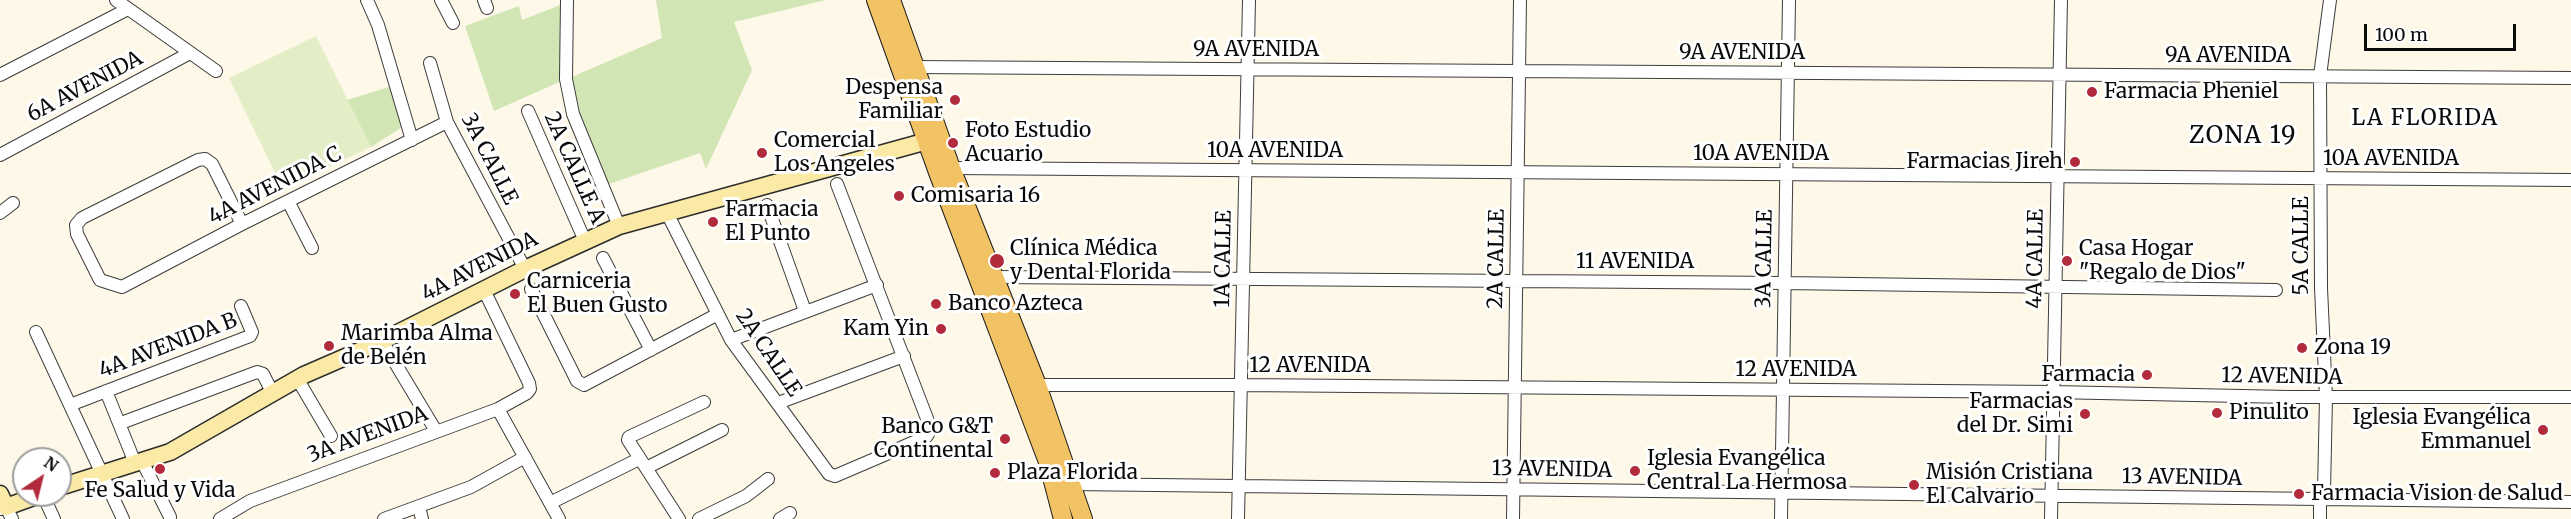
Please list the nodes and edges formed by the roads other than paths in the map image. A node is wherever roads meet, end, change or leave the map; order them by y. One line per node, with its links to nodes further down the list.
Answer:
1 (116, 0): 12 (street)
2 (367, 0): 28 (street)
3 (441, 0): 13 (street)
4 (567, 0): 44 (street)
5 (876, 0): 27 (main road)
6 (891, 0): 16 (main road)
7 (1249, 0): 17 (street, 1A CALLE)
8 (1520, 0): 19 (street, 2A CALLE)
9 (1789, 0): 20 (street, 3A CALLE)
10 (2061, 0): 21 (street, 4A CALLE)
11 (2330, 0): 23 (street, 5A CALLE)
12 (126, 10): 14 (street); 22 (street)
13 (453, 23)
14 (188, 54): 18 (street); 29 (street, 6A AVENIDA)
15 (430, 63): 26 (street, 3A CALLE)
16 (913, 67): 17 (street, 9A AVENIDA); 27 (main road)
17 (1248, 69): 19 (street, 9A AVENIDA); 30 (street, 1A CALLE)
18 (216, 71)
19 (1519, 71): 20 (street, 9A AVENIDA); 32 (street, 2A CALLE)
20 (1788, 73): 21 (street, 9A AVENIDA); 33 (street, 3A CALLE)
21 (2060, 74): 23 (street, 9A AVENIDA); 34 (street, 4A CALLE)
22 (0, 75)
23 (2320, 76): 24 (street, 9A AVENIDA); 35 (street, 5A CALLE)
24 (2571, 78)
25 (528, 111): 45 (street, 2A CALLE A)
26 (447, 122): 28 (street, 4A AVENIDA C); 48 (street, 3A CALLE)
27 (934, 139): 31 (main road); 42 (street, 4A AVENIDA)
28 (412, 140): 38 (street, 4A AVENIDA C)
29 (0, 155)
30 (1245, 170): 31 (street, 10A AVENIDA); 32 (street, 10A AVENIDA); 50 (street, 1A CALLE)
31 (945, 171): 49 (main road); 68 (main road)
32 (1517, 172): 33 (street, 10A AVENIDA); 51 (street, 2A CALLE)
33 (1786, 174): 34 (street, 10A AVENIDA); 52 (street, 3A CALLE)
34 (2057, 176): 35 (street, 10A AVENIDA); 54 (street, 4A CALLE)
35 (2322, 178): 36 (street, 10A AVENIDA); 75 (street, 5A CALLE)
36 (2571, 180)
37 (837, 184): 53 (street)
38 (288, 201): 43 (street, 4A AVENIDA C); 46 (street)
39 (13, 203): 41 (street)
40 (767, 205): 59 (street)
41 (0, 213)
42 (667, 213): 44 (street, 4A AVENIDA); 60 (street, 2A CALLE)
43 (242, 224): 43 (street, 4A AVENIDA C)
44 (619, 226): 45 (street, 4A AVENIDA)
45 (585, 241): 48 (street, 4A AVENIDA)
46 (312, 248)
47 (603, 258): 64 (street)
48 (525, 269): 56 (street, 4A AVENIDA)
49 (994, 277): 50 (street, 11 AVENIDA); 68 (main road)
50 (1243, 278): 51 (street, 11 AVENIDA); 67 (street, 1A CALLE)
51 (1516, 280): 52 (street, 11 AVENIDA); 69 (street, 2A CALLE)
52 (1785, 283): 54 (street, 11 AVENIDA); 70 (street, 3A CALLE)
53 (877, 285): 59 (street); 65 (street)
54 (2055, 286): 57 (street, 11 AVENIDA); 73 (street, 4A CALLE)
55 (531, 289): 64 (street)
56 (484, 290): 63 (street, 4A AVENIDA); 79 (street, 3A AVENIDA)
57 (2276, 290)
58 (241, 306): 71 (street, 4A AVENIDA B)
59 (805, 311): 62 (street)
60 (718, 314): 62 (street, 2A CALLE); 64 (street)
61 (36, 332): 78 (street)
62 (731, 340): 77 (street, 2A CALLE)
63 (382, 341): 66 (street, 4A AVENIDA); 82 (street)
64 (651, 350)
65 (904, 356): 77 (street); 77 (street, 2A CALLE)
66 (298, 380): 72 (street, 4A AVENIDA); 83 (street)
67 (1241, 385): 68 (street, 12 AVENIDA); 69 (street, 12 AVENIDA); 91 (street, 1A CALLE)
68 (1029, 388): 90 (main road); 100 (main road)
69 (1515, 388): 70 (street, 12 AVENIDA); 92 (street, 2A CALLE)
70 (1783, 390): 73 (street, 12 AVENIDA); 93 (street, 3A CALLE)
71 (106, 391): 78 (street, 4A AVENIDA B); 80 (street)
72 (272, 392): 80 (street); 85 (street, 4A AVENIDA)
73 (2053, 392): 75 (street, 12 AVENIDA); 94 (street, 4A CALLE)
74 (2571, 397): 75 (street, 12 AVENIDA)
75 (2326, 398): 95 (street, 5A CALLE)
76 (704, 402): 86 (street)
77 (778, 403)
78 (70, 405): 87 (street)
79 (498, 409): 82 (street, 3A AVENIDA); 84 (street)
80 (121, 423): 85 (street)
81 (722, 430): 86 (street)
82 (436, 431): 102 (street, 3A AVENIDA)
83 (331, 436)
84 (525, 457): 97 (street); 98 (street)
85 (138, 462): 87 (street, 4A AVENIDA); 99 (street)
86 (643, 464): 97 (street); 105 (street)
87 (101, 472): 89 (street, 4A AVENIDA); 101 (street)
88 (768, 479): 106 (street)
89 (72, 483)
90 (1072, 484): 91 (street, 13 AVENIDA); 107 (main road)
91 (1239, 486): 92 (street, 13 AVENIDA); 108 (street, 1A CALLE)
92 (1513, 489): 93 (street, 13 AVENIDA); 109 (street, 2A CALLE)
93 (1781, 492): 94 (street, 13 AVENIDA); 110 (street, 3A CALLE)
94 (2051, 496): 95 (street, 13 AVENIDA); 111 (street, 4A CALLE)
95 (2324, 497): 96 (street, 13 AVENIDA); 112 (street, 5A CALLE); 113 (street, 5A CALLE)
96 (2571, 502)
97 (550, 503): 104 (street)
98 (420, 513): 103 (street)
99 (170, 517)
100 (1066, 518)
101 (123, 519)
102 (220, 519)
103 (384, 519)
104 (559, 519)
105 (679, 519)
106 (699, 519)
107 (1083, 519)
108 (1238, 519)
109 (1513, 519)
110 (1781, 519)
111 (2051, 519)
112 (2320, 519)
113 (2327, 519)

